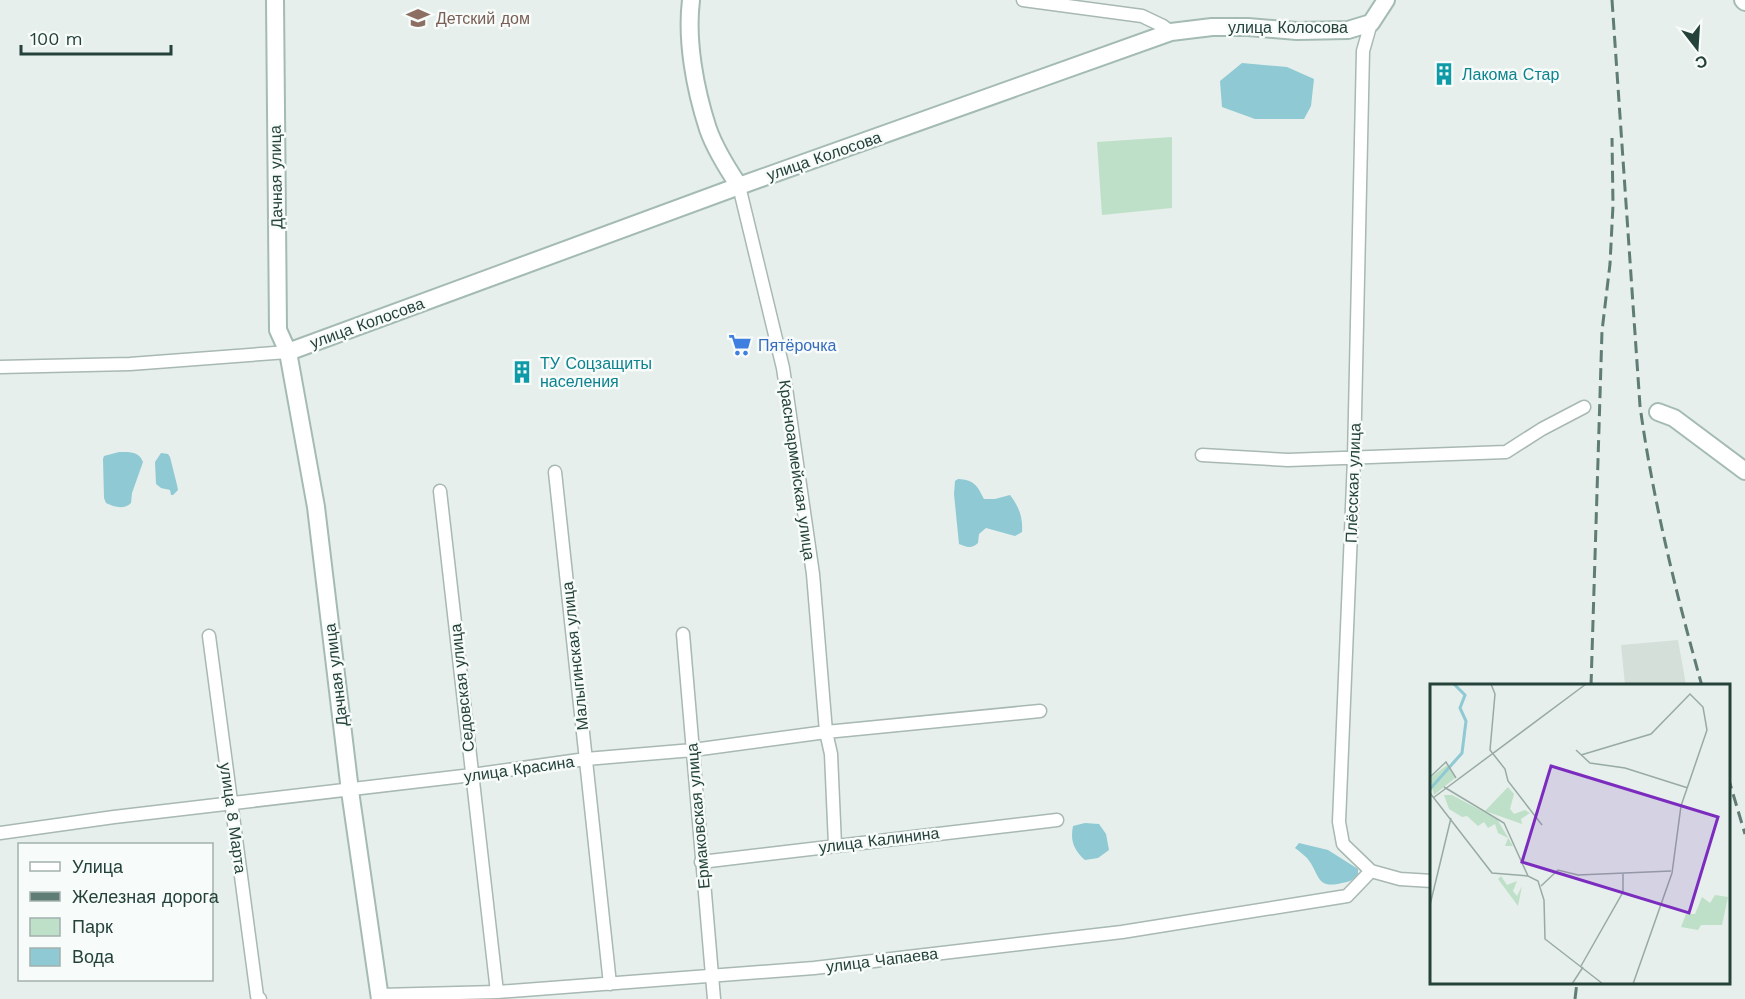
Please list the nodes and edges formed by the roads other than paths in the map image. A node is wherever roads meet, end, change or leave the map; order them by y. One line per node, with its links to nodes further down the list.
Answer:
1 (275, 0): 8 (main road, Дачная улица)
2 (691, 0): 7 (main road, Красноармейская улица)
3 (1023, 0): 6 (street)
4 (1386, 0): 5 (main road)
5 (1371, 23): 6 (main road, улица Колосова); 13 (street, Плёсская улица)
6 (1171, 32): 7 (main road, улица Колосова)
7 (739, 186): 8 (main road, улица Колосова); 20 (street, Красноармейская улица)
8 (288, 352): 9 (street); 24 (main road, Дачная улица)
9 (0, 367)
10 (1584, 407): 13 (street)
11 (1658, 412): 14 (main road)
12 (1202, 455): 13 (street)
13 (1354, 459): 30 (street, Плёсская улица)
14 (1745, 471)
15 (555, 472): 22 (street, Малыгинская улица)
16 (440, 491): 23 (street, Седовская улица)
17 (682, 634): 21 (street, Ермаковская улица)
18 (209, 636): 25 (street, улица 8 Марта)
19 (1040, 711): 20 (street, улица Красина)
20 (826, 732): 21 (street, улица Красина); 28 (street, Красноармейская улица)
21 (693, 750): 22 (street, улица Красина); 29 (street, Ермаковская улица)
22 (586, 759): 23 (street, улица Красина); 33 (street, Малыгинская улица)
23 (472, 775): 24 (street, улица Красина); 34 (street, Седовская улица)
24 (350, 791): 25 (street, улица Красина); 35 (main road, Дачная улица)
25 (231, 803): 27 (street, улица Красина); 36 (street, улица 8 Марта)
26 (1058, 820): 28 (street, улица Калинина)
27 (0, 833)
28 (835, 845): 29 (street, улица Калинина)
29 (701, 862): 32 (street, Ермаковская улица)
30 (1371, 871): 31 (street, Плёсская улица); 32 (street, улица Чапаева)
31 (1430, 881)
32 (712, 977): 33 (street, улица Чапаева); 37 (street, Ермаковская улица)
33 (610, 984): 34 (street, улица Чапаева)
34 (497, 992): 35 (street, улица Чапаева)
35 (380, 997)
36 (257, 998)
37 (714, 999)

